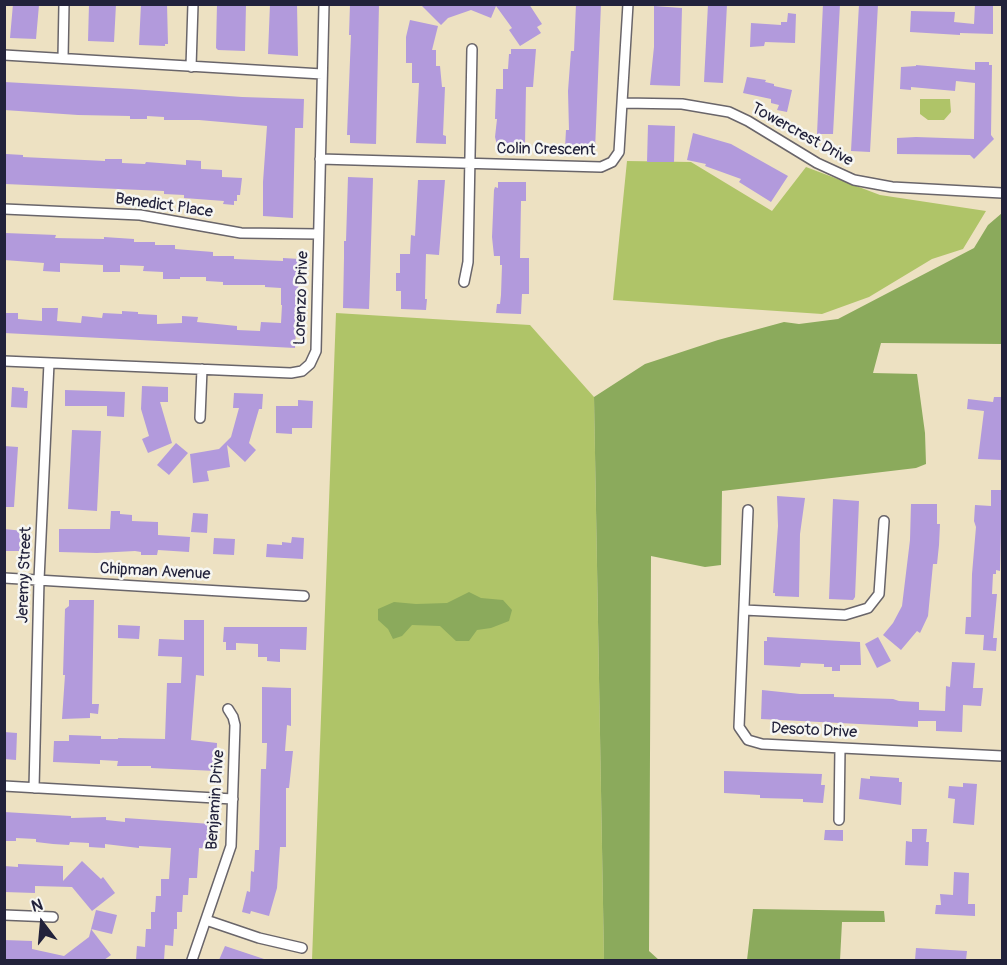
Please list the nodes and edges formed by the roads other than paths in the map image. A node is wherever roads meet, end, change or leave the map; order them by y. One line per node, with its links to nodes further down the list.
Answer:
1 (64, 4): 7 (street)
2 (193, 4): 8 (street)
3 (324, 4): 9 (street, Lorenzo Drive)
4 (628, 4): 10 (street, Colin Crescent)
5 (472, 49): 12 (street)
6 (4, 55): 7 (street)
7 (63, 58): 8 (street)
8 (191, 66): 9 (street)
9 (322, 74): 11 (street, Lorenzo Drive)
10 (623, 103): 12 (street, Colin Crescent); 13 (street, Towercrest Drive)
11 (320, 159): 12 (street, Colin Crescent); 15 (street, Lorenzo Drive)
12 (470, 163): 16 (street)
13 (1002, 193)
14 (4, 208): 15 (street, Benedict Place)
15 (318, 234): 19 (street, Lorenzo Drive)
16 (464, 282)
17 (4, 361): 18 (street, Lorenzo Drive)
18 (49, 363): 19 (street, Lorenzo Drive); 24 (street, Jeremy Street)
19 (202, 369): 20 (street)
20 (200, 418)
21 (748, 510): 26 (street, Desoto Drive)
22 (884, 521): 26 (street)
23 (4, 578): 24 (street, Chipman Avenue)
24 (39, 580): 25 (street, Chipman Avenue); 31 (street, Jeremy Street)
25 (304, 596)
26 (744, 610): 28 (street, Desoto Drive)
27 (228, 709): 32 (street, Benjamin Drive)
28 (840, 748): 29 (street, Desoto Drive); 33 (street)
29 (1002, 756)
30 (4, 786): 31 (street)
31 (34, 788): 32 (street)
32 (233, 799): 36 (street, Benjamin Drive)
33 (839, 820)
34 (4, 915): 35 (street)
35 (53, 917)
36 (206, 920): 37 (street); 38 (street, Benjamin Drive)
37 (302, 948)
38 (192, 960)

